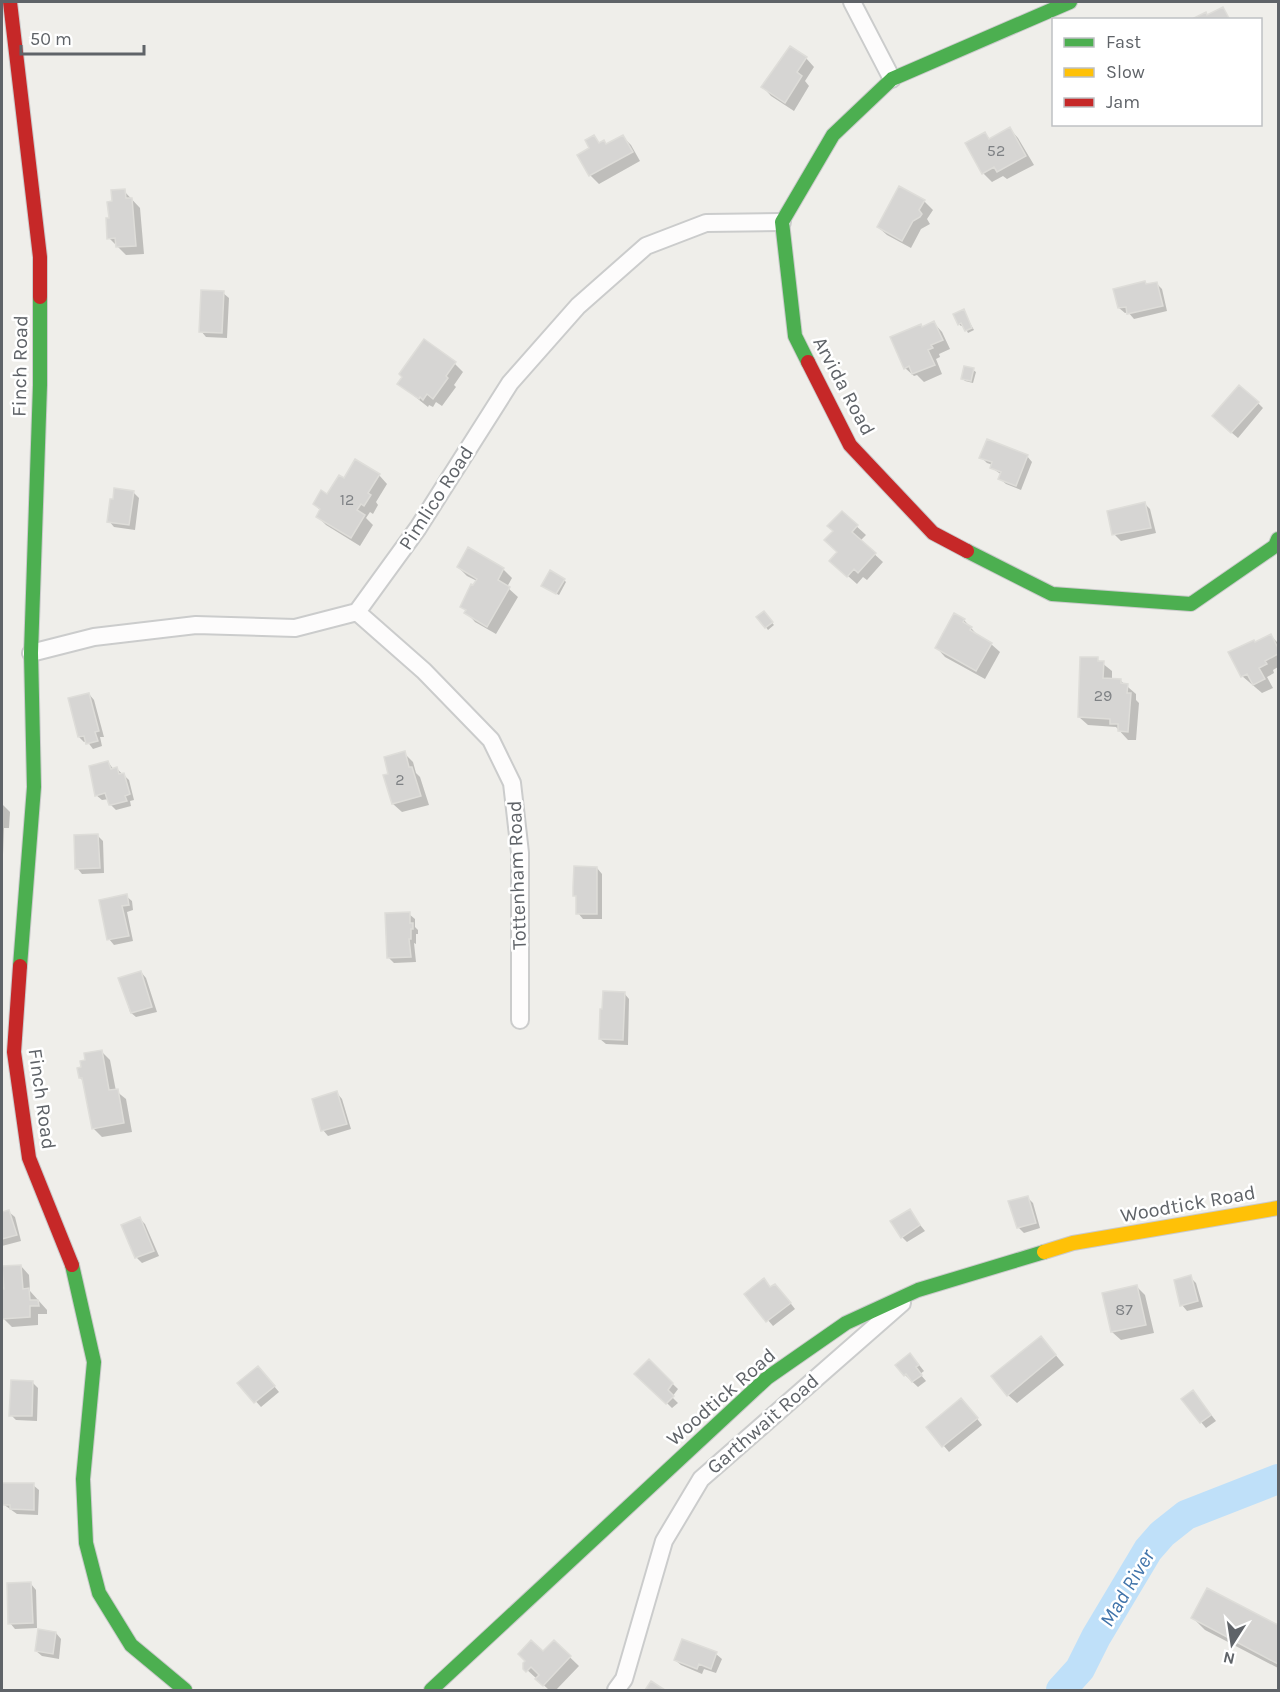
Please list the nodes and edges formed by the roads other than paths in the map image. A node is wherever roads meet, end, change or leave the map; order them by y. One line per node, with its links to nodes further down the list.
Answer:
1 (10, 2): 8 (street, Finch Road)
2 (852, 2): 4 (street)
3 (1070, 2): 4 (street)
4 (892, 79): 5 (street)
5 (782, 222): 6 (street, Arvida Road); 7 (street, Pimlico Road)
6 (1278, 539)
7 (357, 612): 8 (street); 9 (street, Tottenham Road)
8 (32, 653): 12 (street, Finch Road)
9 (520, 1020)
10 (1278, 1208): 11 (street, Woodtick Road)
11 (918, 1290): 13 (street, Woodtick Road); 14 (street, Garthwait Road)
12 (185, 1690)
13 (431, 1690)
14 (616, 1690)

